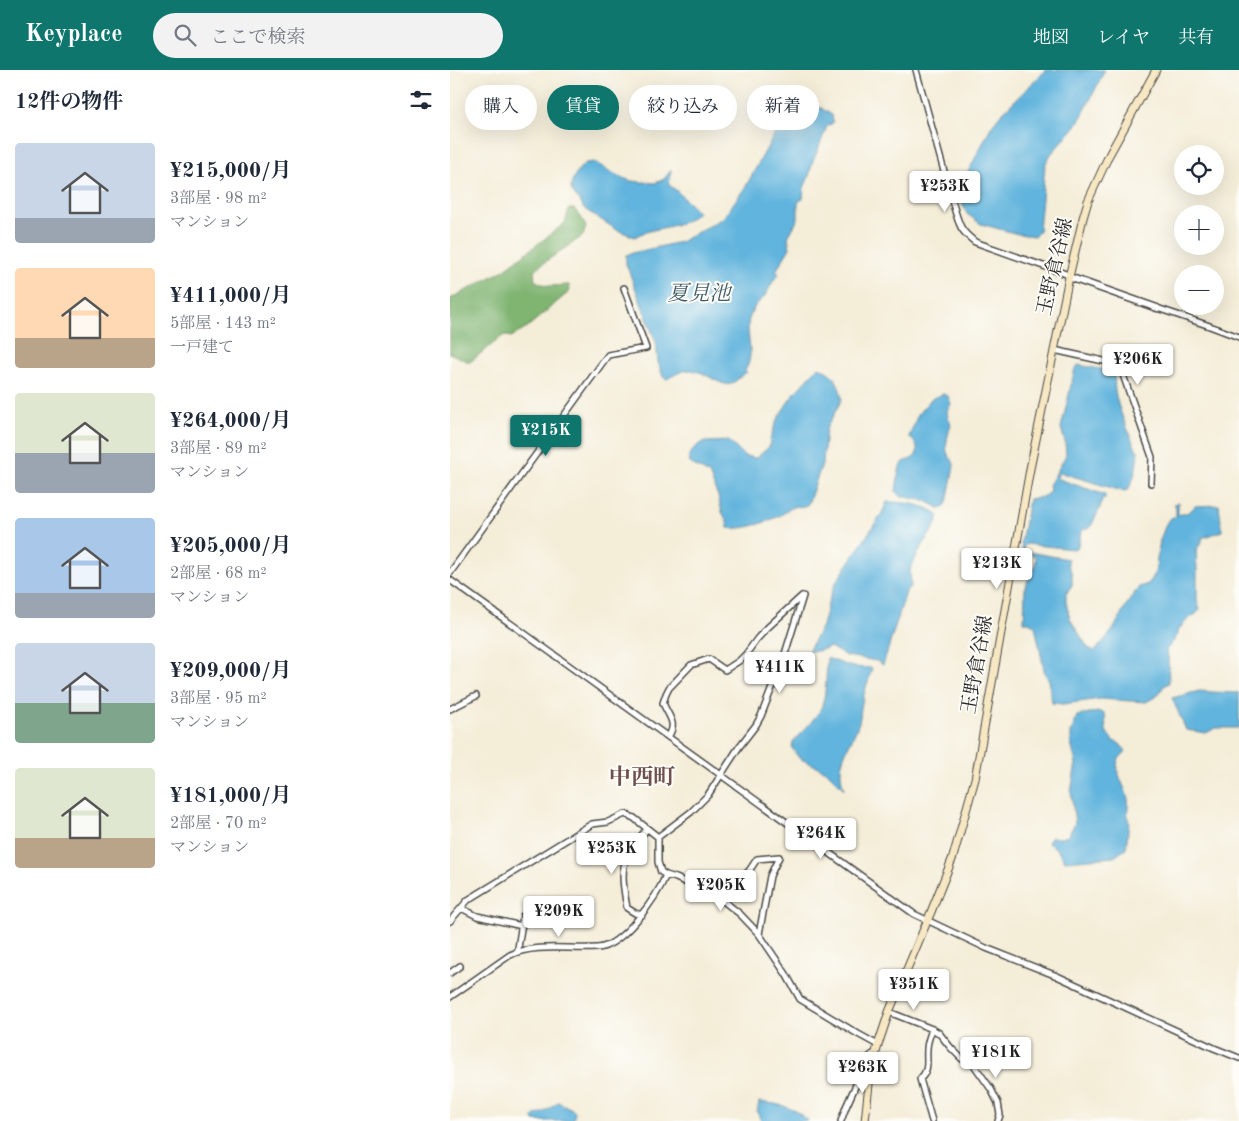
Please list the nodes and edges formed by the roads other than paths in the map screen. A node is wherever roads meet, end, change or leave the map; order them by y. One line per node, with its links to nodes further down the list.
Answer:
1 (916, 70): 3 (street)
2 (1156, 70): 3 (main road, 玉野倉谷線)
3 (1069, 276): 5 (street); 7 (main road, 玉野倉谷線)
4 (624, 288): 9 (street)
5 (1156, 308): 6 (street)
6 (1239, 337)
7 (1054, 350): 8 (street); 24 (main road, 玉野倉谷線)
8 (1151, 483)
9 (450, 572)
10 (450, 580): 13 (street)
11 (476, 696): 12 (street)
12 (450, 709)
13 (668, 737): 14 (street); 14 (street)
14 (721, 776): 17 (street); 24 (street)
15 (647, 829): 16 (street); 17 (street); 18 (street)
16 (578, 832): 18 (street); 21 (street)
17 (658, 837): 19 (street)
18 (627, 856): 22 (street)
19 (666, 876): 20 (street); 22 (street)
20 (722, 900): 27 (street); 27 (street)
21 (461, 908): 25 (street); 26 (street)
22 (642, 915): 28 (street)
23 (523, 916): 26 (street)
24 (928, 920): 34 (main road, 玉野倉谷線); 38 (street)
25 (450, 921)
26 (522, 926): 28 (street)
27 (759, 934): 36 (street)
28 (518, 951): 32 (street)
29 (460, 966): 30 (street)
30 (450, 973)
31 (450, 990): 32 (street)
32 (459, 991): 33 (street)
33 (450, 997)
34 (889, 1012): 35 (street); 36 (main road, 玉野倉谷線)
35 (932, 1029): 41 (street); 42 (street)
36 (878, 1045): 37 (main road, 玉野倉谷線)
37 (875, 1054): 39 (street); 40 (main road, 玉野倉谷線)
38 (1239, 1058)
39 (841, 1121)
40 (865, 1121)
41 (932, 1121)
42 (998, 1121)

